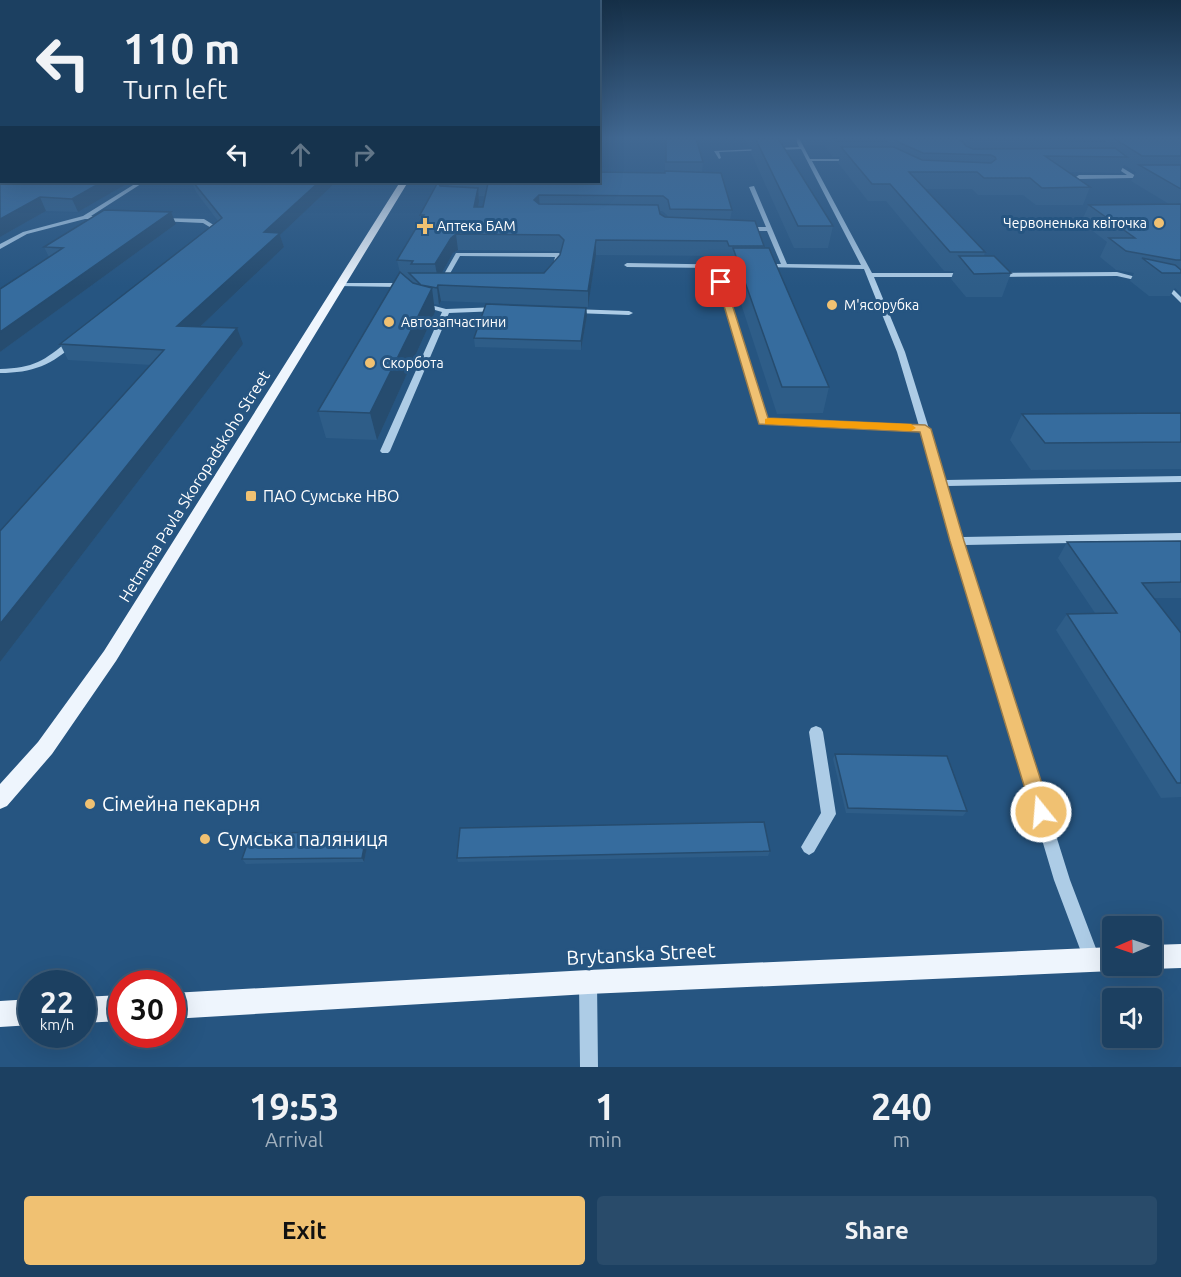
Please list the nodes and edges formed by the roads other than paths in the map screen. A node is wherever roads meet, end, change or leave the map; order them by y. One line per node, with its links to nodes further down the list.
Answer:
1 (752, 187): 9 (street)
2 (132, 188): 5 (street)
3 (400, 188): 24 (main road, Hetmana Pavla Skoropadskoho Street)
4 (825, 188): 16 (street)
5 (85, 217): 6 (street); 11 (street)
6 (120, 218)
7 (156, 220): 10 (street)
8 (734, 228): 9 (street)
9 (769, 229): 14 (street)
10 (208, 236)
11 (0, 248)
12 (627, 265): 13 (street)
13 (716, 266): 14 (street); 34 (street)
14 (784, 267): 16 (street)
15 (993, 267): 19 (street)
16 (868, 271): 17 (street); 34 (street)
17 (978, 275)
18 (989, 275): 19 (street)
19 (1000, 275): 23 (street)
20 (551, 277): 21 (street)
21 (452, 283)
22 (1181, 283): 23 (street)
23 (1165, 284): 27 (street)
24 (340, 285): 25 (street); 41 (main road, Hetmana Pavla Skoropadskoho Street)
25 (401, 285): 26 (street); 29 (street)
26 (412, 285)
27 (1181, 300)
28 (514, 309): 29 (street)
29 (446, 311): 35 (street)
30 (571, 311): 31 (street)
31 (628, 313)
32 (80, 335): 33 (street)
33 (0, 371)
34 (925, 429): 37 (street)
35 (385, 451)
36 (1181, 479): 37 (street)
37 (941, 483): 39 (street)
38 (1181, 537): 39 (street)
39 (957, 541): 44 (street)
40 (816, 732): 42 (street)
41 (0, 799)
42 (809, 846)
43 (1181, 956): 45 (main road)
44 (1102, 957)
45 (1162, 957)
46 (1102, 959): 47 (main road, Brytanska Street)
47 (588, 982): 48 (main road, Brytanska Street); 51 (street)
48 (186, 1005)
49 (18, 1013): 50 (main road)
50 (0, 1014)
51 (588, 1067)

